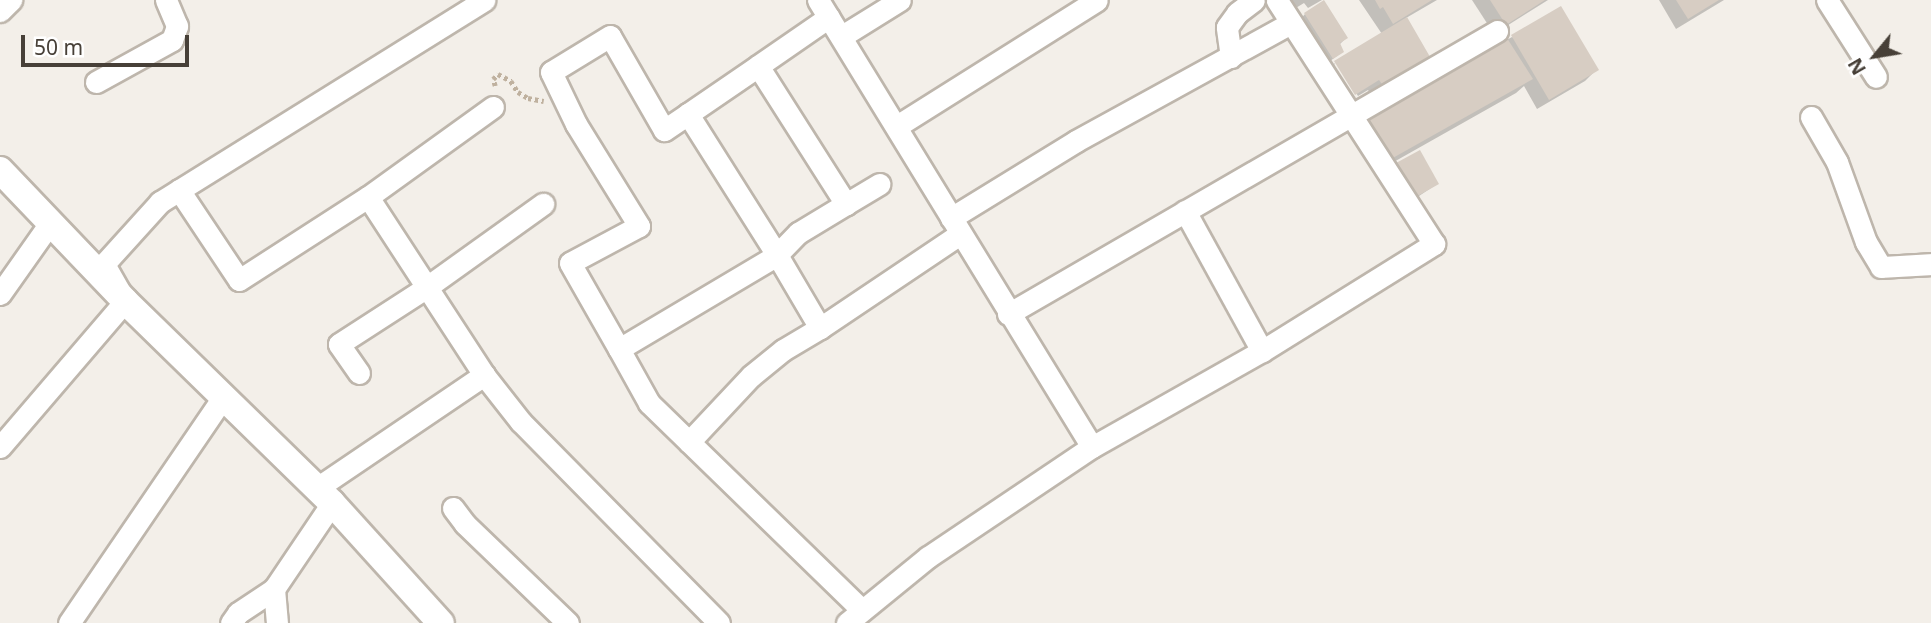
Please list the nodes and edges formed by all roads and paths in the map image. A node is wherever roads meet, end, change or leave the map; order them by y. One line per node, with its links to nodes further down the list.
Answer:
1 (11, 0): 10 (street)
2 (166, 0): 17 (street)
3 (484, 0): 26 (street)
4 (900, 0): 13 (street)
5 (1097, 0): 23 (street)
6 (1254, 0): 14 (street)
7 (1278, 0): 11 (street)
8 (1827, 0): 16 (street)
9 (824, 8): 13 (street); 15 (street)
10 (0, 11)
11 (1292, 23): 14 (street); 21 (street)
12 (1497, 31): 21 (street)
13 (842, 36): 23 (street)
14 (1231, 57): 32 (street)
15 (758, 66): 20 (street); 29 (street)
16 (1876, 77)
17 (96, 82)
18 (564, 99): 19 (path); 20 (street); 40 (street)
19 (493, 107): 27 (street)
20 (688, 114): 33 (street)
21 (1351, 115): 30 (street); 41 (street)
22 (1811, 117): 34 (street)
23 (897, 126): 32 (street)
24 (0, 170): 31 (street)
25 (878, 184): 29 (street)
26 (179, 190): 27 (street); 37 (street)
27 (368, 197): 35 (street)
28 (543, 204): 35 (street)
29 (846, 204): 33 (street)
30 (1185, 211): 38 (street); 41 (street)
31 (50, 223): 36 (street); 37 (street)
32 (956, 226): 38 (street); 39 (street)
33 (777, 254): 39 (street); 40 (street)
34 (1931, 264)
35 (427, 287): 42 (street); 43 (street)
36 (0, 294)
37 (125, 301): 44 (street); 46 (street)
38 (1008, 314): 47 (street)
39 (820, 328): 45 (street)
40 (619, 349): 45 (street)
41 (1262, 351): 47 (street)
42 (359, 373)
43 (484, 375): 48 (street); 57 (street)
44 (223, 397): 48 (street); 52 (street)
45 (689, 442): 51 (street)
46 (0, 447)
47 (1092, 447): 51 (street)
48 (325, 496): 50 (street); 55 (street)
49 (453, 508): 56 (street)
50 (274, 589): 53 (street); 54 (street)
51 (855, 617)
52 (69, 623)
53 (230, 623)
54 (277, 623)
55 (442, 623)
56 (568, 623)
57 (719, 623)

